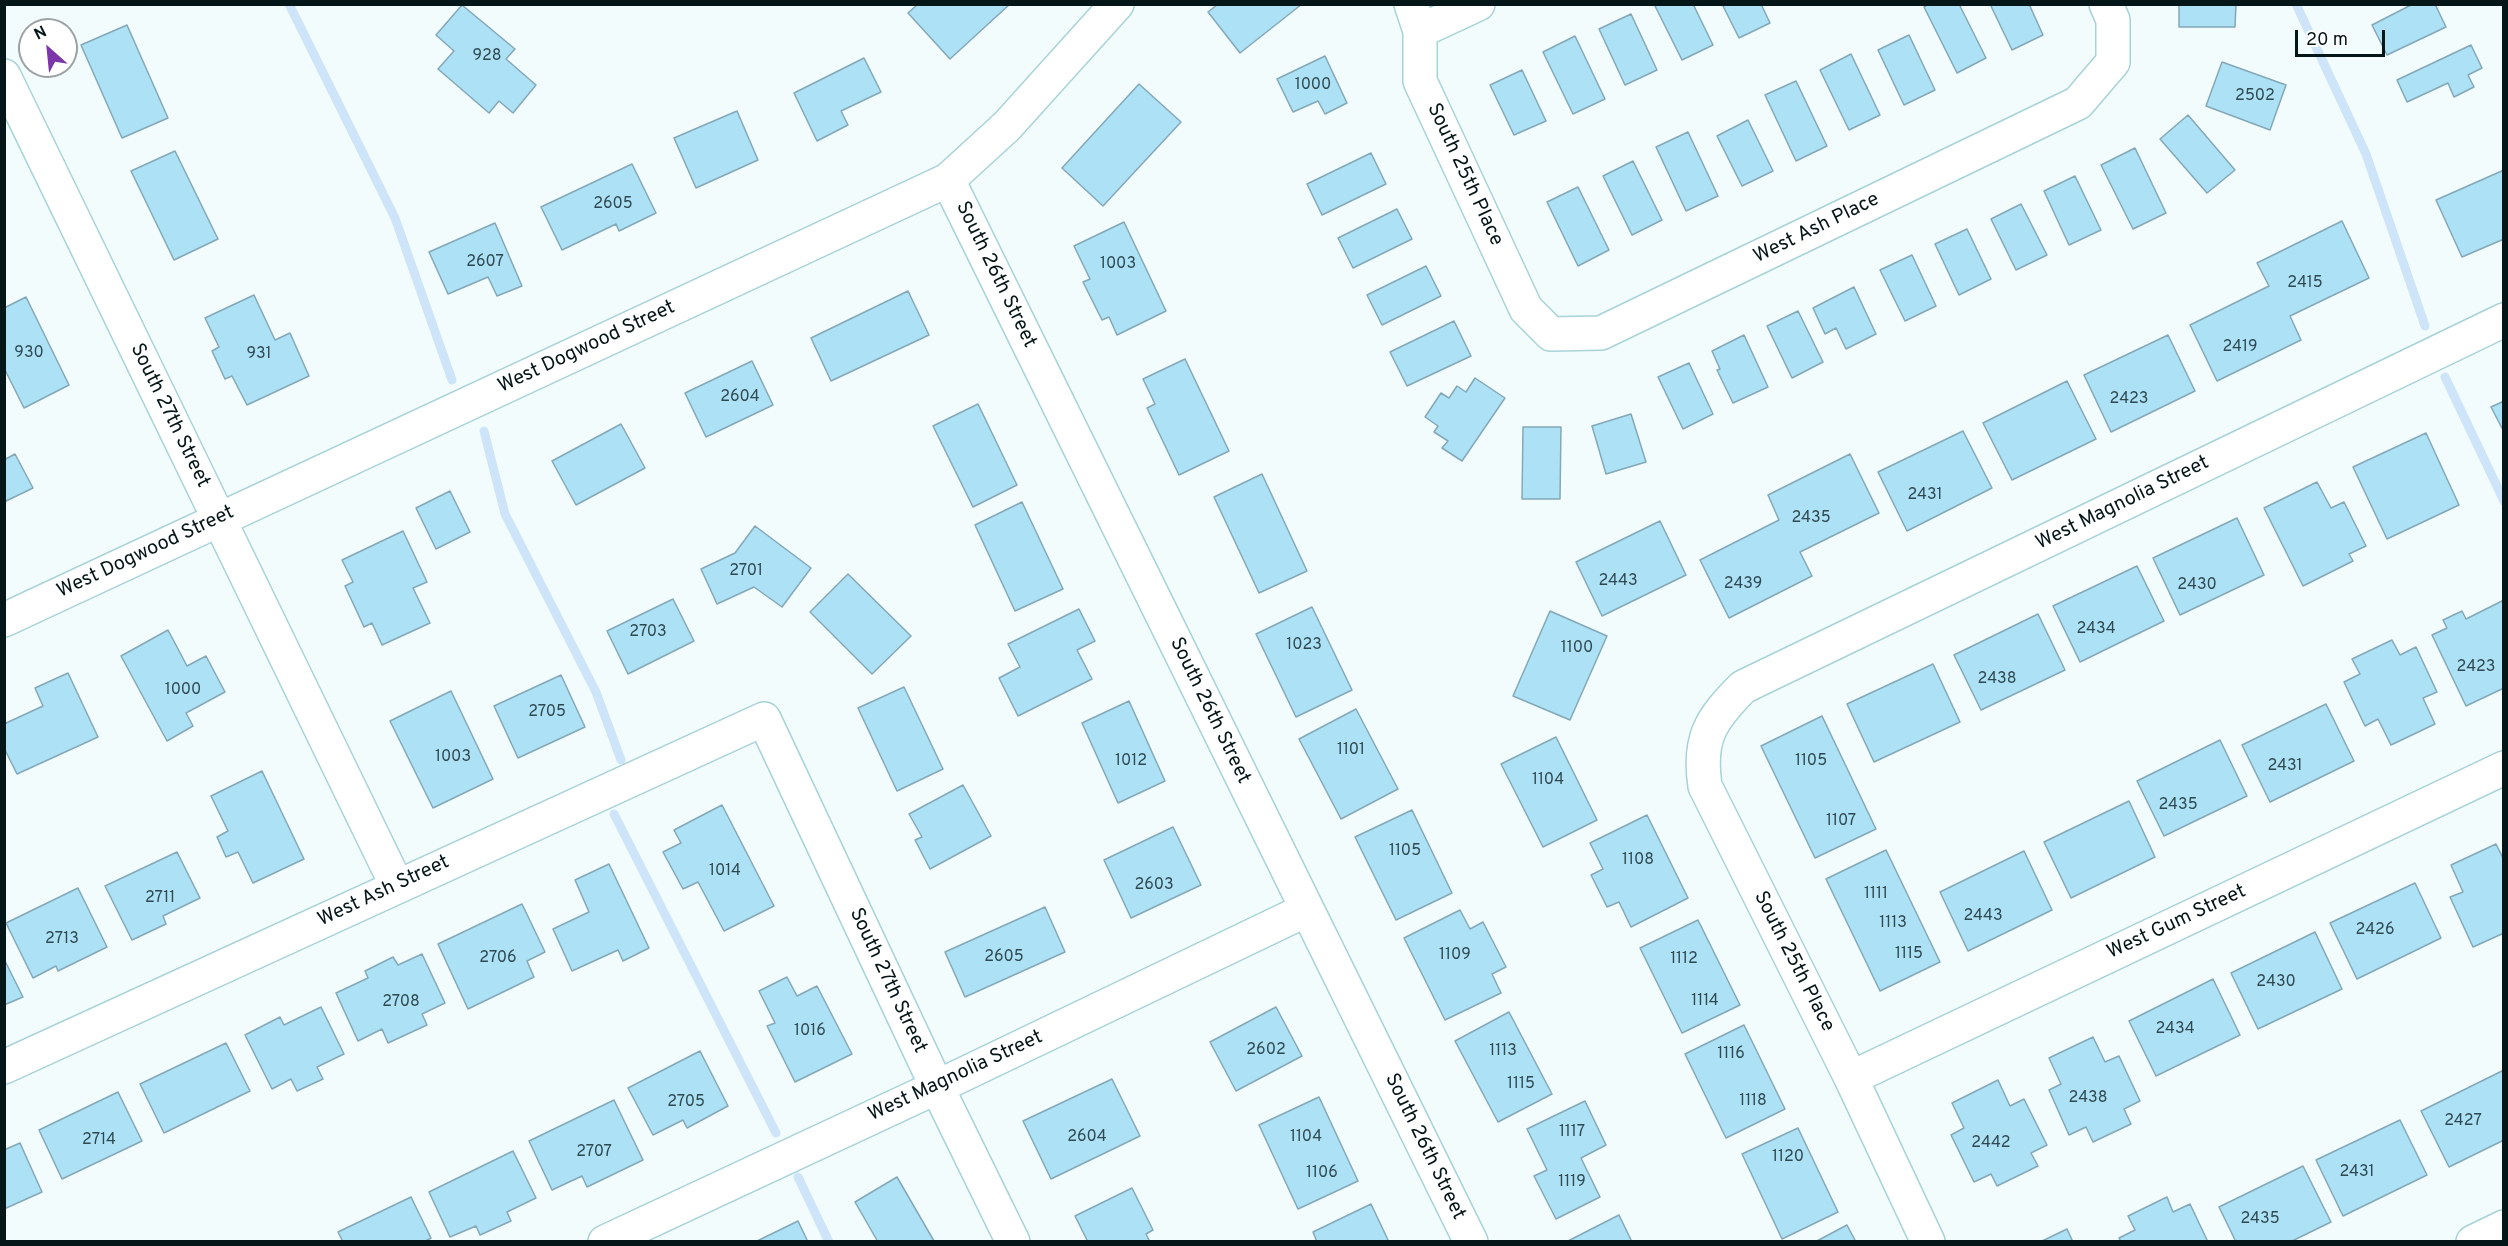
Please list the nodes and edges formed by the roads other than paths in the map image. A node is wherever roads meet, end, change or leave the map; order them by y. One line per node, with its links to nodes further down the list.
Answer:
1 (1117, 4): 6 (street, West Dogwood Street)
2 (1478, 4): 4 (street)
3 (2106, 4): 8 (street, West Ash Place)
4 (1416, 18): 8 (street, South 25th Place)
5 (4, 76): 9 (street, South 27th Street)
6 (948, 180): 9 (street, West Dogwood Street); 15 (street, South 26th Street)
7 (2504, 320): 11 (street, West Magnolia Street)
8 (1551, 334)
9 (219, 519): 10 (street, West Dogwood Street); 14 (street, South 27th Street)
10 (4, 620)
11 (1743, 687): 17 (street, South 25th Place)
12 (764, 719): 14 (street, West Ash Street); 18 (street, South 27th Street)
13 (2504, 768): 17 (street, West Gum Street)
14 (397, 886): 16 (street, West Ash Street)
15 (1306, 910): 18 (street, West Magnolia Street); 22 (street, South 26th Street)
16 (4, 1068)
17 (1851, 1078): 23 (street, South 25th Place)
18 (937, 1086): 20 (street, West Magnolia Street); 21 (street, South 27th Street)
19 (2504, 1227): 24 (street)
20 (605, 1242)
21 (1012, 1242)
22 (1471, 1242)
23 (1928, 1242)
24 (2473, 1242)

